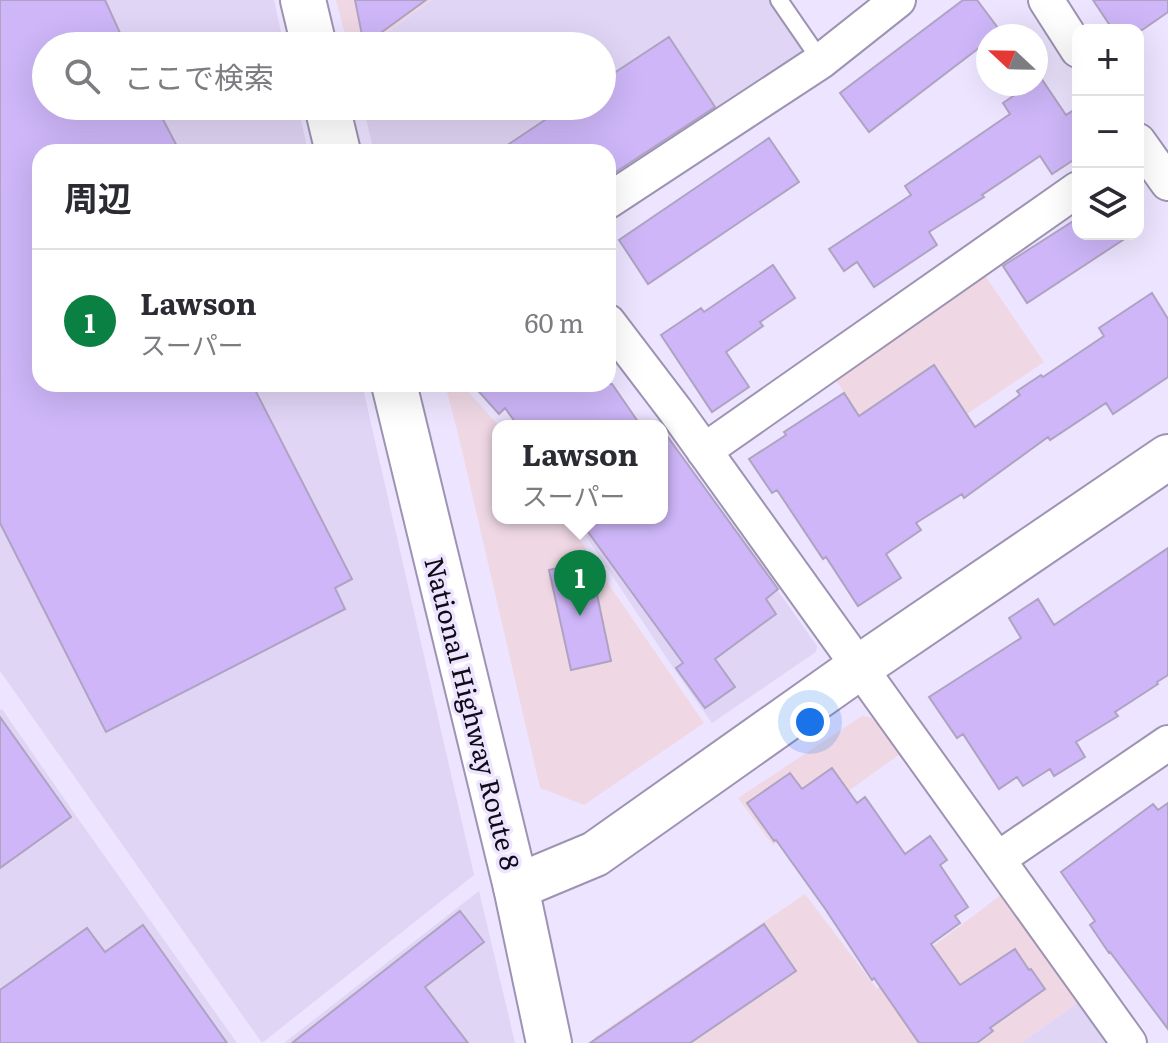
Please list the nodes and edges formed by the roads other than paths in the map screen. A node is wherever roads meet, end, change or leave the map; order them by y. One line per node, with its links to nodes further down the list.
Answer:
1 (303, 0): 5 (main road)
2 (779, 0): 7 (lane)
3 (898, 0): 7 (street)
4 (1046, 0): 6 (street)
5 (311, 32)
6 (1072, 41)
7 (821, 61): 13 (street)
8 (330, 120): 9 (main road)
9 (336, 144)
10 (1144, 151): 11 (street)
11 (1168, 183)
12 (1072, 193): 16 (street)
13 (616, 196)
14 (616, 333): 16 (street)
15 (396, 392): 21 (main road, National Highway Route 8)
16 (704, 451): 18 (street)
17 (1168, 457): 18 (main road)
18 (858, 668): 20 (street); 21 (main road)
19 (1168, 743): 20 (street)
20 (998, 859): 23 (street)
21 (516, 887): 22 (main road, National Highway Route 8)
22 (549, 1043)
23 (1129, 1043)

